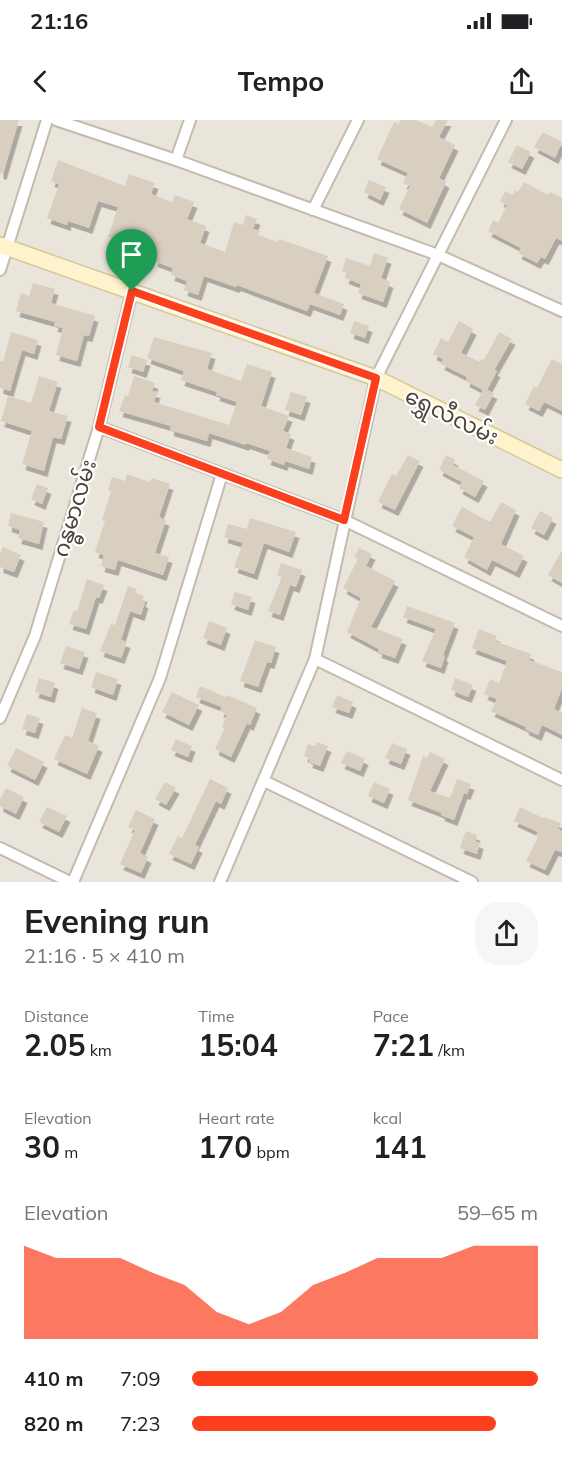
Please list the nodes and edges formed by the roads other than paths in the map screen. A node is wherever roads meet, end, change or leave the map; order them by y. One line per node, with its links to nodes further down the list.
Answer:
1 (47, 120): 8 (street)
2 (56, 120): 6 (street)
3 (190, 120): 6 (street)
4 (358, 120): 7 (street)
5 (506, 120): 9 (street)
6 (176, 160): 7 (street)
7 (314, 210): 9 (street)
8 (3, 246): 10 (street); 11 (street, ရွှေလီလမ်း)
9 (438, 255): 12 (street); 13 (street)
10 (0, 270)
11 (132, 291): 13 (street, ရွှေလီလမ်း); 14 (street, ဂန္ဓမာလမ်း)
12 (561, 307)
13 (376, 378): 15 (street, ရွှေလီလမ်း); 17 (street)
14 (99, 427): 16 (street); 20 (street, ဂန္ဓမာလမ်း)
15 (562, 471)
16 (222, 474): 17 (street); 24 (street)
17 (344, 520): 18 (street); 19 (street)
18 (562, 626)
19 (315, 659): 21 (street); 22 (street)
20 (0, 718)
21 (562, 780)
22 (264, 781): 25 (street); 26 (street)
23 (0, 848): 24 (street)
24 (72, 882)
25 (220, 882)
26 (472, 882)

